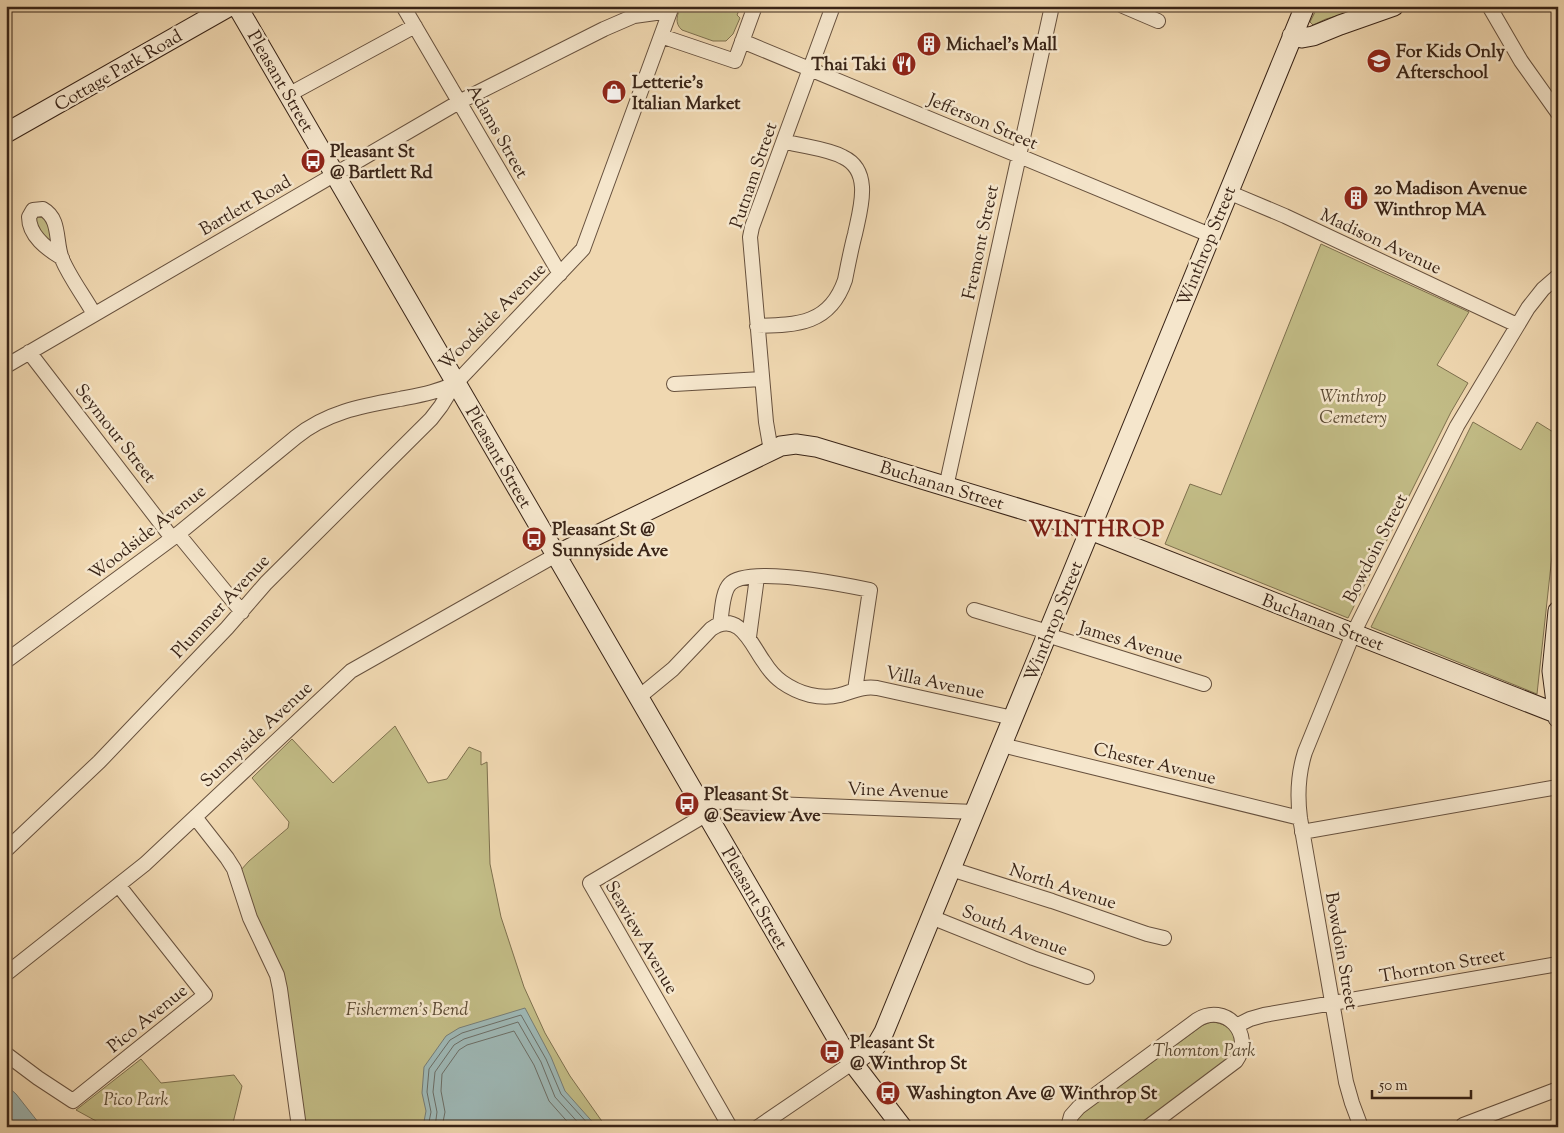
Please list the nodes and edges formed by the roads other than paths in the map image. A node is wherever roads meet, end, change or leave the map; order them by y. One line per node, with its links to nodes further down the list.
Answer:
1 (230, 6): 21 (main road, Cottage Park Road)
2 (237, 6): 18 (main road, Pleasant Street)
3 (403, 6): 13 (street, Adams Street)
4 (755, 6): 16 (street)
5 (833, 6): 17 (street, Putnam Street)
6 (1052, 6): 23 (street, Fremont Street)
7 (1123, 6): 12 (street)
8 (1305, 6): 15 (main road, Winthrop Street)
9 (1394, 6): 15 (main road)
10 (1489, 6): 20 (street)
11 (671, 9): 14 (street, Woodside Avenue); 19 (street, Bartlett Road)
12 (1158, 21)
13 (415, 26): 18 (street); 19 (street, Adams Street)
14 (661, 36): 16 (street); 28 (street, Woodside Avenue)
15 (1292, 36): 25 (main road, Winthrop Street)
16 (742, 41): 17 (street, Jefferson Street)
17 (810, 68): 22 (street, Putnam Street); 23 (street, Jefferson Street)
18 (288, 95): 24 (main road, Pleasant Street)
19 (459, 102): 24 (street, Bartlett Road); 28 (street, Adams Street)
20 (1558, 114)
21 (6, 133)
22 (784, 141): 32 (street, Putnam Street); 32 (street)
23 (1018, 156): 26 (street, Jefferson Street); 39 (street, Fremont Street)
24 (335, 174): 30 (street, Bartlett Road); 36 (main road, Pleasant Street)
25 (1228, 192): 26 (main road, Winthrop Street); 31 (street, Madison Avenue)
26 (1210, 235): 40 (main road, Winthrop Street)
27 (62, 258): 30 (street)
28 (560, 274): 36 (street, Woodside Avenue)
29 (1558, 276): 31 (street, Bowdoin Street)
30 (94, 314): 33 (street, Bartlett Road)
31 (1517, 325): 49 (street, Bowdoin Street)
32 (757, 326): 35 (street, Putnam Street)
33 (29, 352): 34 (street, Bartlett Road); 41 (street, Seymour Street)
34 (6, 366)
35 (762, 379): 37 (street); 38 (street, Putnam Street)
36 (456, 383): 41 (street, Woodside Avenue); 42 (main road, Pleasant Street); 45 (street, Plummer Avenue)
37 (674, 384)
38 (771, 451): 39 (main road, Buchanan Street); 42 (main road, Buchanan Street)
39 (946, 487): 40 (main road, Buchanan Street)
40 (1090, 530): 48 (main road, Winthrop Street); 49 (main road, Buchanan Street)
41 (175, 536): 45 (street, Seymour Street); 51 (street, Woodside Avenue)
42 (556, 555): 54 (main road, Pleasant Street); 62 (street, Sunnyside Avenue)
43 (757, 577): 47 (street); 50 (street); 53 (street)
44 (974, 610): 48 (street, James Avenue)
45 (242, 612): 64 (street, Plummer Avenue)
46 (1558, 612): 55 (main road)
47 (720, 624): 50 (street); 54 (street)
48 (1048, 633): 52 (street, James Avenue); 56 (main road, Winthrop Street)
49 (1353, 634): 55 (main road, Buchanan Street); 63 (street, Bowdoin Street)
50 (750, 637): 53 (street, Villa Avenue)
51 (6, 661)
52 (1204, 684)
53 (855, 690): 56 (street, Villa Avenue)
54 (639, 697): 60 (main road, Pleasant Street)
55 (1557, 714): 57 (main road)
56 (1013, 718): 58 (main road, Winthrop Street)
57 (1558, 718)
58 (1002, 745): 61 (main road, Winthrop Street); 63 (street, Chester Avenue)
59 (1558, 787): 63 (street, Chester Avenue)
60 (703, 808): 61 (street, Vine Avenue); 75 (main road, Pleasant Street); 79 (street, Seaview Avenue)
61 (975, 812): 65 (main road, Winthrop Street)
62 (194, 817): 66 (street, Sunnyside Avenue); 78 (street)
63 (1301, 825): 72 (street, Bowdoin Street)
64 (6, 850)
65 (951, 870): 67 (main road, Winthrop Street); 68 (street, North Avenue)
66 (119, 886): 70 (street, Sunnyside Avenue); 74 (street, Pico Avenue)
67 (931, 917): 71 (street, South Avenue); 75 (main road, Winthrop Street)
68 (1164, 938)
69 (1558, 964): 72 (street, Thornton Street)
70 (6, 974)
71 (1087, 977)
72 (1333, 1003): 73 (street); 84 (street, Bowdoin Street)
73 (1236, 1026): 82 (street); 83 (street)
74 (6, 1054)
75 (852, 1063): 80 (street, Winthrop Street); 81 (main road, Pleasant Street)
76 (1558, 1089): 77 (street)
77 (1463, 1125)
78 (299, 1127)
79 (730, 1127)
80 (758, 1127)
81 (902, 1127)
82 (1068, 1127)
83 (1148, 1127)
84 (1361, 1127)

